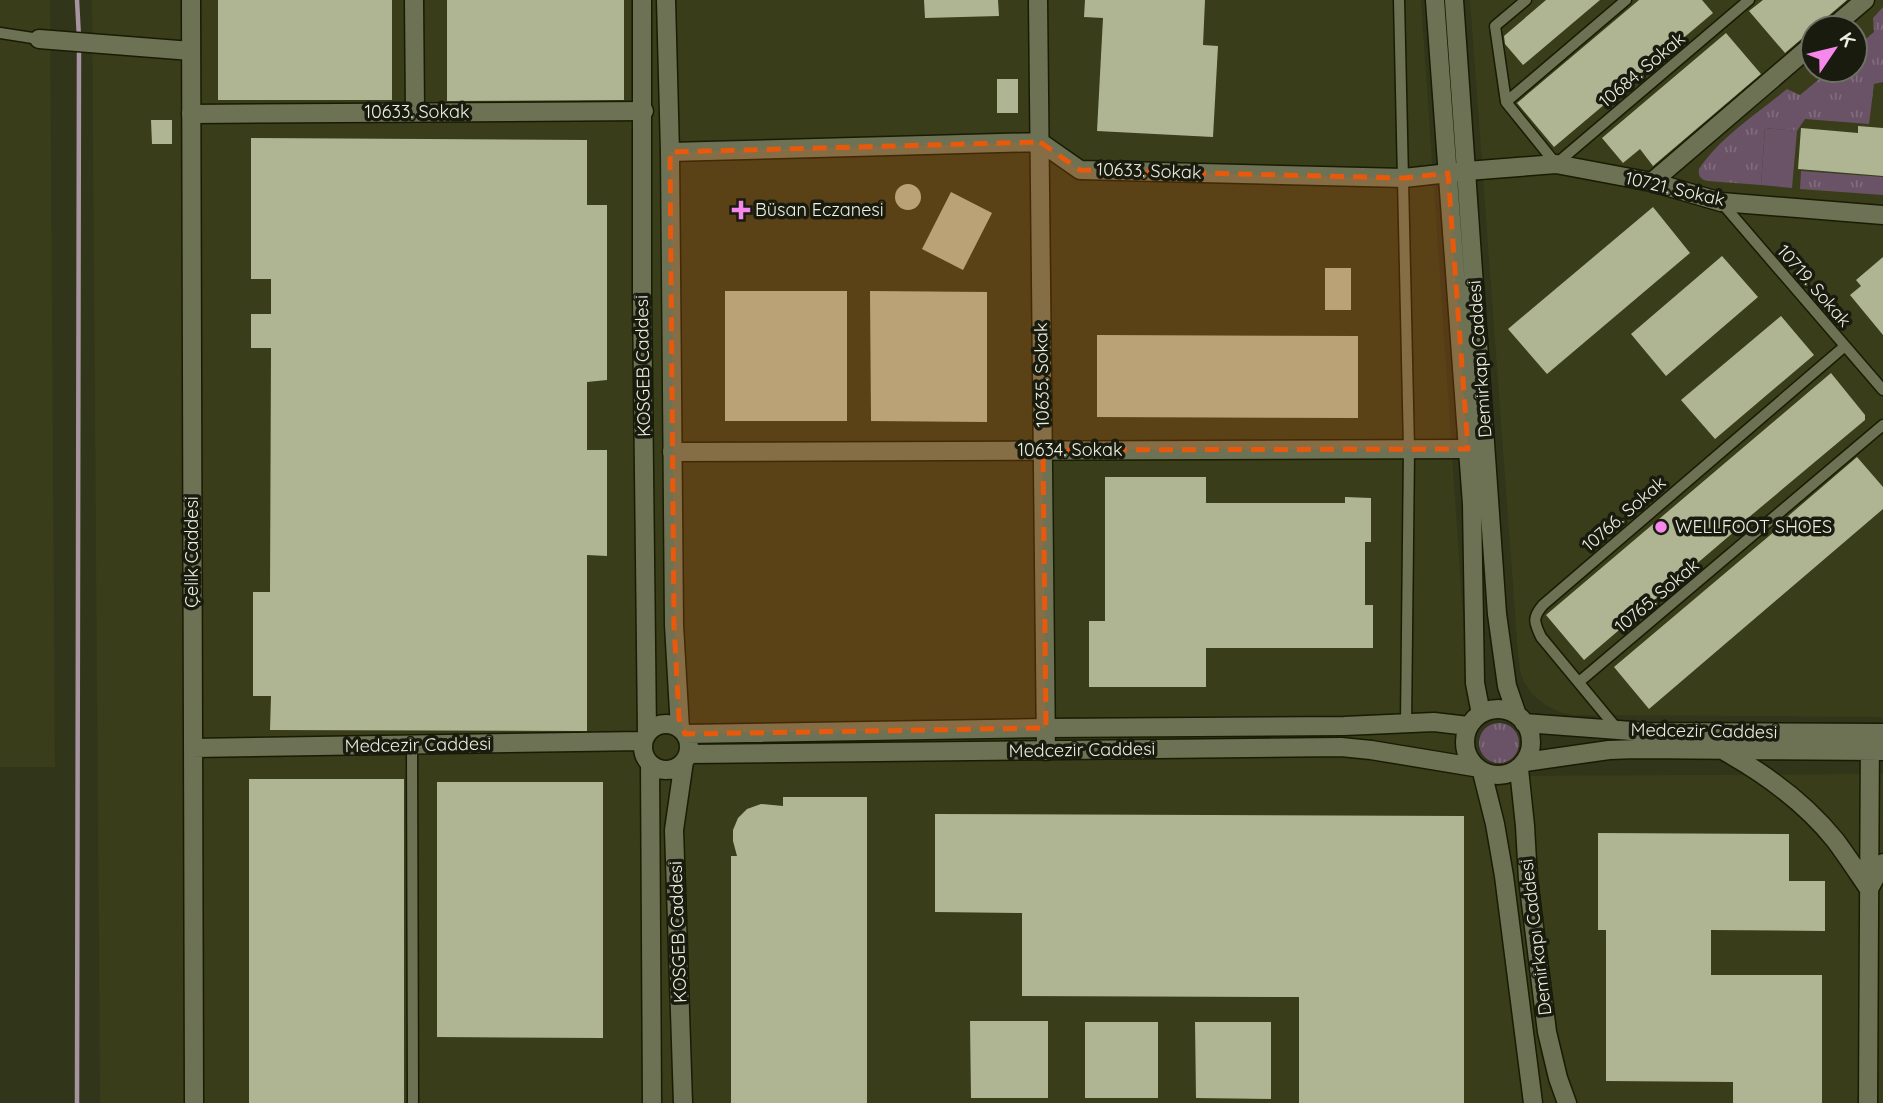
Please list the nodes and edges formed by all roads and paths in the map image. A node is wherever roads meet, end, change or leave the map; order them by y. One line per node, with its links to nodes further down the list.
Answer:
1 (191, 0): 17 (street, Çelik Caddesi)
2 (414, 0): 21 (street)
3 (642, 0): 20 (street, KOSGEB Caddesi)
4 (666, 0): 24 (street, KOSGEB Caddesi)
5 (1038, 0): 23 (street, 10635. Sokak)
6 (1399, 0): 28 (lane)
7 (1435, 0): 27 (street, Demirkapı Caddesi)
8 (1454, 0): 26 (street, Demirkapı Caddesi)
9 (1526, 0): 13 (lane)
10 (1626, 0): 19 (lane)
11 (1749, 0): 25 (lane, 10684. Sokak)
12 (1865, 0): 14 (street)
13 (1512, 6): 19 (lane)
14 (1848, 14)
15 (0, 33): 16 (lane)
16 (39, 39): 17 (street)
17 (191, 51): 22 (street, Çelik Caddesi)
18 (1799, 56): 29 (street)
19 (1506, 102): 25 (lane)
20 (643, 111): 21 (street, 10633. Sokak); 47 (street, KOSGEB Caddesi)
21 (415, 112): 22 (street, 10633. Sokak)
22 (191, 114): 49 (street, Çelik Caddesi)
23 (1040, 142): 24 (street); 28 (street, 10633. Sokak); 37 (street, 10635. Sokak)
24 (670, 152): 38 (street, KOSGEB Caddesi)
25 (1556, 164): 26 (street, 10721. Sokak); 29 (street, 10721. Sokak)
26 (1467, 171): 27 (street, 10633. Sokak); 40 (street, Demirkapı Caddesi)
27 (1448, 173): 28 (street, 10633. Sokak); 36 (street, Demirkapı Caddesi)
28 (1404, 178): 35 (lane)
29 (1652, 181): 30 (street, 10721. Sokak)
30 (1721, 202): 31 (street, 10721. Sokak); 32 (lane, 10719. Sokak)
31 (1883, 215)
32 (1845, 346): 33 (lane, 10719. Sokak); 39 (lane, 10766. Sokak)
33 (1883, 390)
34 (1883, 425): 39 (lane, 10765. Sokak)
35 (1409, 449): 36 (street, 10634. Sokak); 37 (street, 10634. Sokak); 42 (lane)
36 (1468, 449): 41 (street, Demirkapı Caddesi)
37 (1043, 450): 38 (street, 10634. Sokak); 43 (street, 10635. Sokak)
38 (672, 452): 45 (street, KOSGEB Caddesi)
39 (1579, 682): 44 (lane, 10766. Sokak)
40 (1521, 719): 41 (street); 44 (street, Medcezir Caddesi); 55 (street)
41 (1474, 720): 42 (street, Medcezir Caddesi); 56 (street)
42 (1406, 724): 43 (street, Medcezir Caddesi)
43 (1046, 728): 45 (street, Medcezir Caddesi); 51 (street, 10635. Sokak)
44 (1618, 730): 46 (street, Medcezir Caddesi)
45 (683, 731): 47 (street); 53 (street)
46 (1876, 733): 52 (street)
47 (645, 737): 48 (street, Medcezir Caddesi); 54 (street)
48 (411, 745): 49 (street, Medcezir Caddesi); 61 (lane)
49 (193, 748): 60 (street, Çelik Caddesi)
50 (1723, 750): 52 (street, Medcezir Caddesi); 55 (street, Medcezir Caddesi); 58 (street)
51 (1046, 751): 53 (street, Medcezir Caddesi); 56 (street, Medcezir Caddesi)
52 (1876, 751): 58 (street)
53 (686, 757): 54 (street); 63 (street, KOSGEB Caddesi)
54 (650, 764): 62 (street, KOSGEB Caddesi)
55 (1522, 765): 56 (street); 65 (street, Demirkapı Caddesi)
56 (1478, 769): 64 (street, Demirkapı Caddesi)
57 (1883, 863): 58 (street)
58 (1869, 889): 59 (street)
59 (1876, 1038): 66 (street)
60 (194, 1103)
61 (413, 1103)
62 (652, 1103)
63 (683, 1103)
64 (1533, 1103)
65 (1567, 1103)
66 (1868, 1103)

